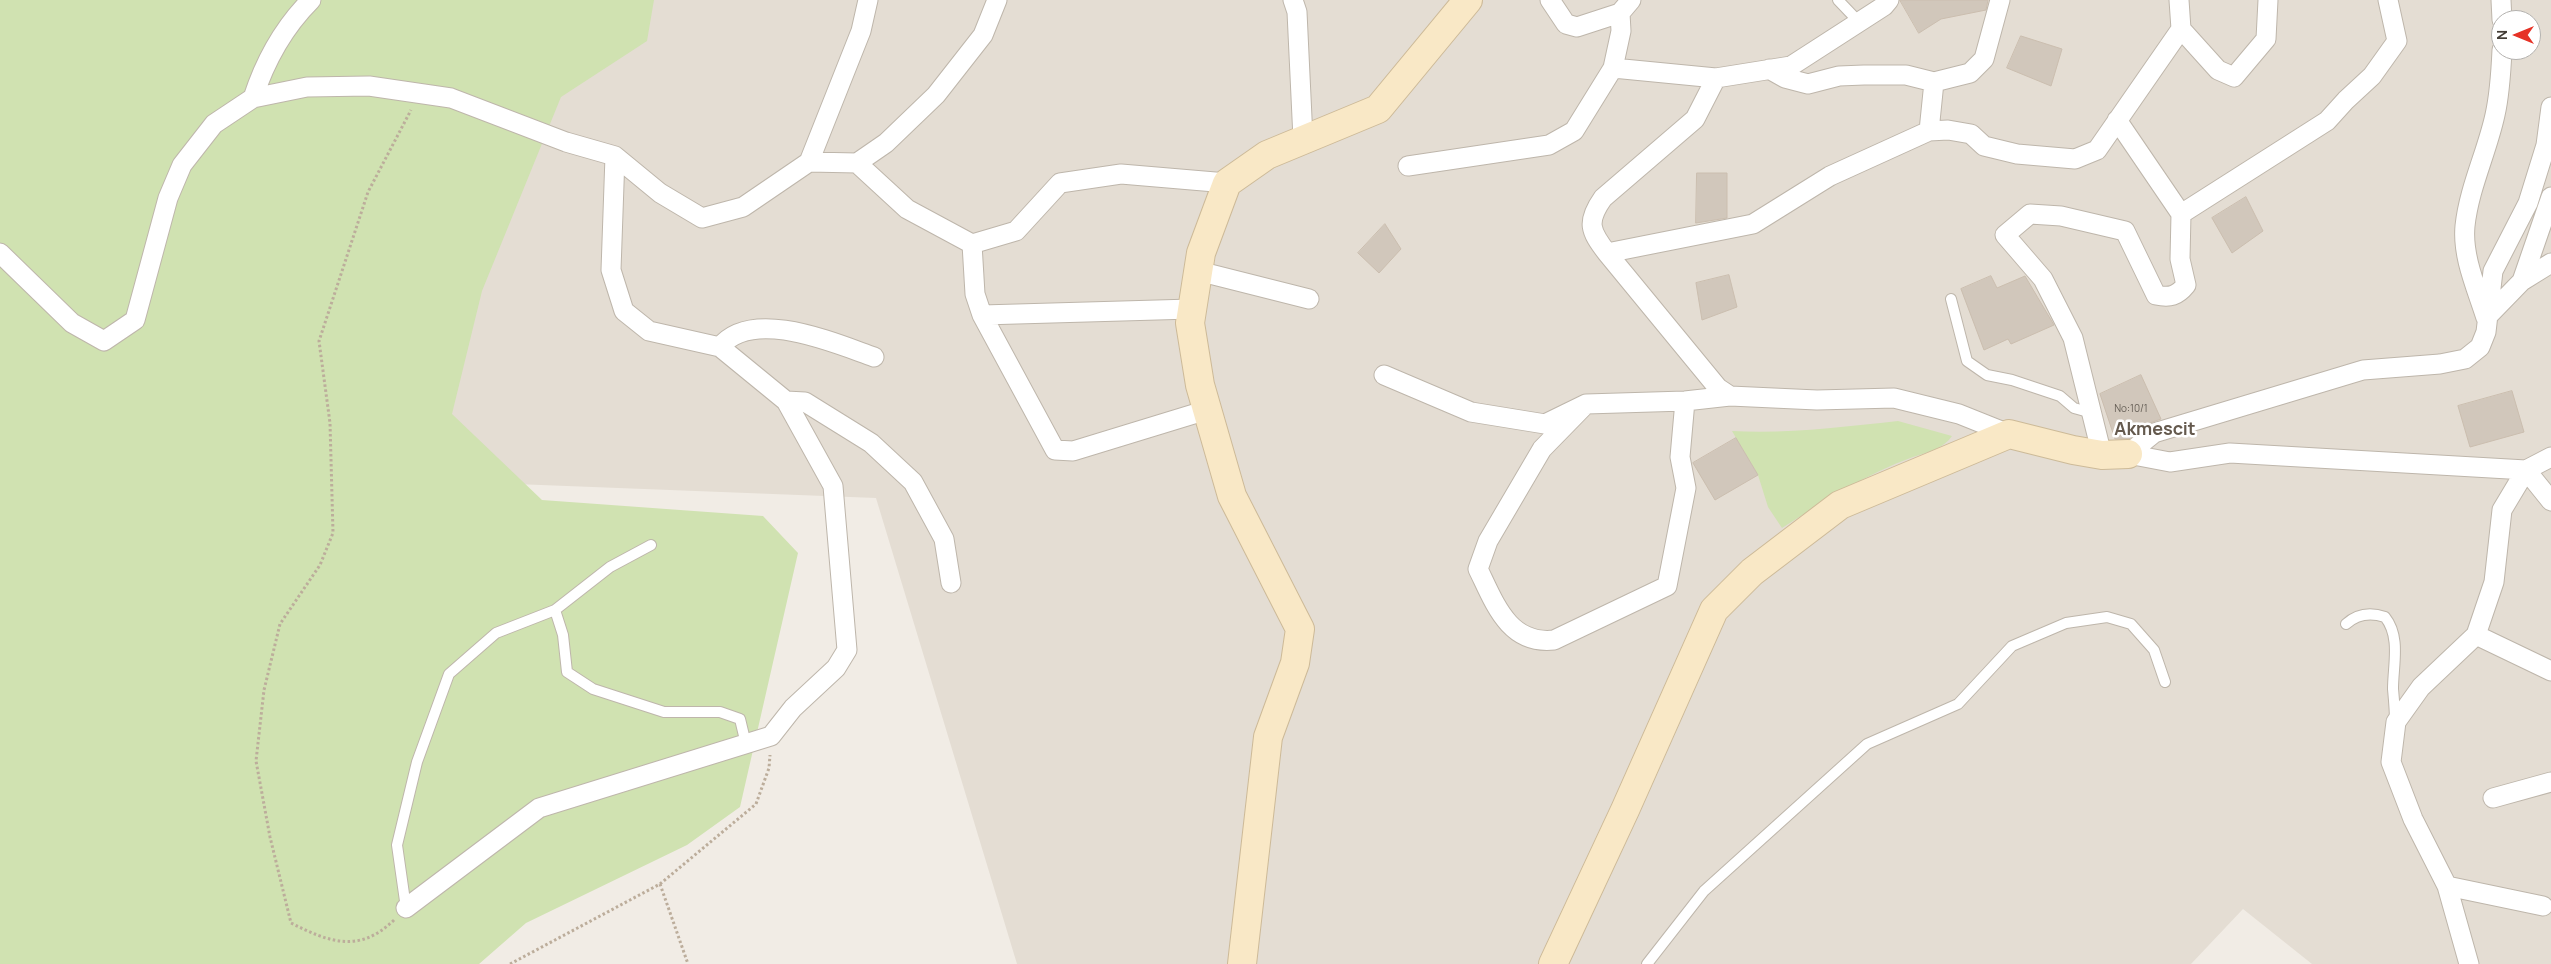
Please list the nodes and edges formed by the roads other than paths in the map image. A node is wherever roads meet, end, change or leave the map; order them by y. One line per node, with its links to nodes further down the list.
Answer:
1 (311, 0): 21 (street)
2 (868, 0): 27 (street)
3 (997, 0): 28 (street)
4 (1292, 0): 25 (street)
5 (1468, 0): 25 (main road)
6 (1550, 0): 13 (street)
7 (1838, 0): 14 (lane)
8 (1889, 0): 14 (street)
9 (2000, 0): 20 (street)
10 (2179, 0): 15 (street)
11 (2268, 0): 15 (street)
12 (2388, 0): 32 (street)
13 (1625, 7): 17 (street)
14 (1860, 22): 18 (street)
15 (2181, 29): 23 (street)
16 (2502, 60): 43 (street)
17 (1613, 68): 19 (street); 29 (street)
18 (1769, 69): 19 (street); 20 (street)
19 (1716, 78): 35 (street)
20 (1934, 82): 24 (street)
21 (253, 98): 26 (street); 34 (street)
22 (2551, 106): 43 (street)
23 (2117, 120): 24 (street); 32 (street)
24 (1929, 131): 35 (street)
25 (1303, 139): 30 (main road)
26 (615, 156): 27 (street); 44 (street)
27 (809, 162): 28 (street)
28 (857, 163): 33 (street)
29 (1408, 166)
30 (1227, 183): 33 (street); 37 (main road)
31 (2551, 197): 38 (street)
32 (2181, 214): 52 (street)
33 (972, 244): 42 (street)
34 (0, 253)
35 (1607, 253): 47 (street)
36 (2551, 263): 38 (street)
37 (1198, 271): 39 (street); 41 (main road)
38 (2522, 282): 43 (street)
39 (1308, 299)
40 (1951, 299): 52 (lane)
41 (1192, 309): 42 (street); 51 (main road)
42 (982, 315): 51 (street)
43 (2486, 318): 54 (street)
44 (720, 347): 45 (street); 48 (street)
45 (874, 357)
46 (1384, 375): 50 (street)
47 (1730, 396): 49 (street); 53 (street)
48 (786, 401): 59 (street); 66 (street)
49 (1685, 401): 50 (street); 50 (street)
50 (1586, 404)
51 (1207, 410): 72 (main road)
52 (2092, 413): 54 (street)
53 (2009, 434): 54 (main road); 73 (main road)
54 (2115, 454): 56 (street)
55 (2551, 457): 56 (street)
56 (2526, 470): 57 (street); 62 (street)
57 (2551, 501)
58 (651, 545): 60 (lane)
59 (951, 584)
60 (556, 610): 66 (lane); 71 (lane)
61 (2346, 624): 65 (lane)
62 (2476, 635): 63 (street); 65 (street)
63 (2551, 671)
64 (2165, 682): 74 (lane)
65 (2396, 722): 69 (street)
66 (746, 744): 71 (street)
67 (2551, 782): 68 (street)
68 (2493, 798)
69 (2447, 886): 70 (street); 75 (street)
70 (2543, 906)
71 (406, 908)
72 (1242, 964)
73 (1553, 964)
74 (1647, 964)
75 (2469, 964)

